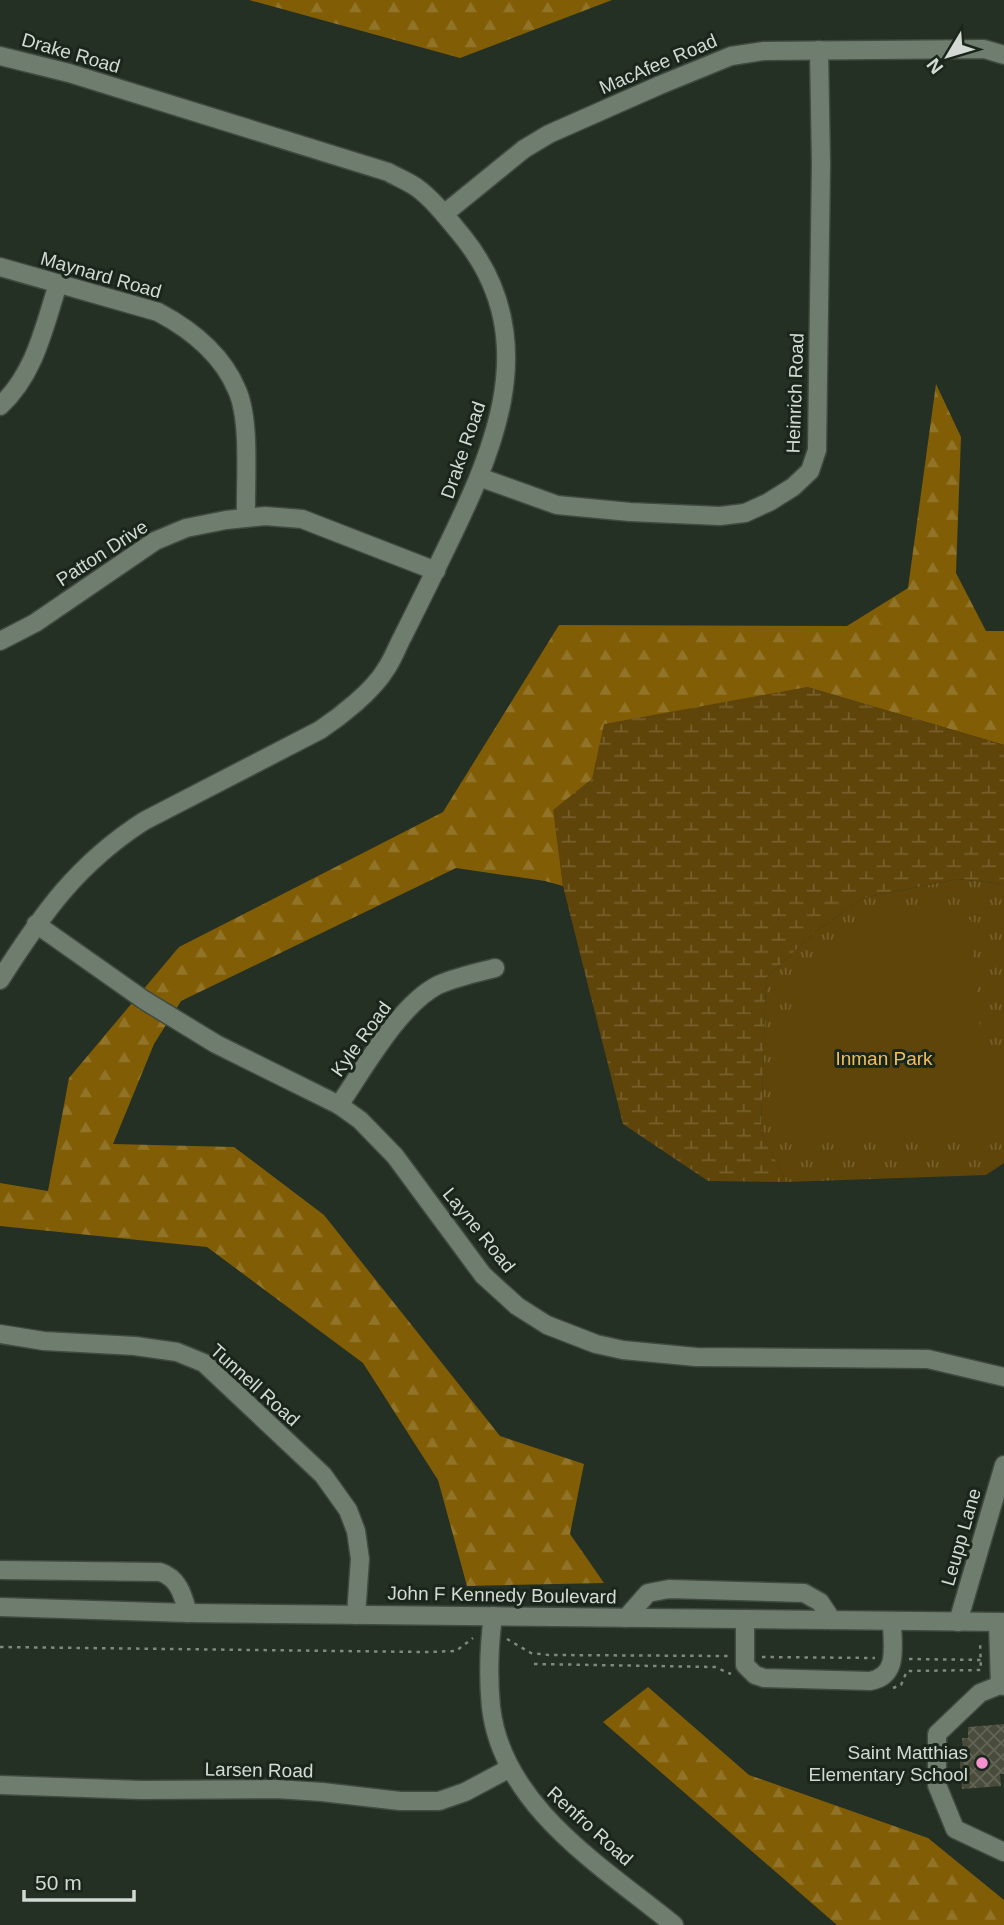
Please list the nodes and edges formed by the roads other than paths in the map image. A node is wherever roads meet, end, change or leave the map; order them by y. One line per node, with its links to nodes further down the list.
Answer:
1 (819, 50): 2 (street, MacAfee Road); 4 (street, MacAfee Road); 8 (street, Heinrich Road)
2 (1004, 55)
3 (0, 56): 4 (street, Drake Road)
4 (444, 214): 8 (street, Drake Road)
5 (0, 267): 6 (street, Maynard Road)
6 (58, 284): 7 (street); 9 (street, Maynard Road)
7 (0, 406)
8 (479, 477): 10 (street, Drake Road)
9 (246, 519): 10 (street, Patton Drive); 11 (street, Patton Drive)
10 (436, 570): 12 (street, Drake Road)
11 (0, 641)
12 (36, 925): 14 (street, Drake Road); 15 (street, Layne Road)
13 (495, 968): 15 (street, Kyle Road)
14 (0, 980)
15 (340, 1105): 17 (street, Layne Road)
16 (0, 1334): 22 (street, Tunnell Road)
17 (1004, 1377)
18 (1003, 1470): 28 (street, Leupp Lane)
19 (0, 1570): 21 (street)
20 (0, 1607): 21 (street, John F Kennedy Boulevard)
21 (188, 1613): 22 (street, John F Kennedy Boulevard)
22 (356, 1615): 23 (street, John F Kennedy Boulevard)
23 (493, 1616): 24 (street, John F Kennedy Boulevard); 31 (street, Renfro Road)
24 (626, 1618): 25 (street, John F Kennedy Boulevard); 26 (street)
25 (745, 1619): 26 (street, John F Kennedy Boulevard); 27 (street)
26 (832, 1620): 27 (street, John F Kennedy Boulevard)
27 (892, 1621): 28 (street, John F Kennedy Boulevard)
28 (958, 1622): 29 (street, John F Kennedy Boulevard)
29 (1001, 1622): 30 (street)
30 (1002, 1685): 33 (street)
31 (510, 1768): 32 (street, Larsen Road); 34 (street, Renfro Road)
32 (0, 1785)
33 (1004, 1852)
34 (674, 1925)

